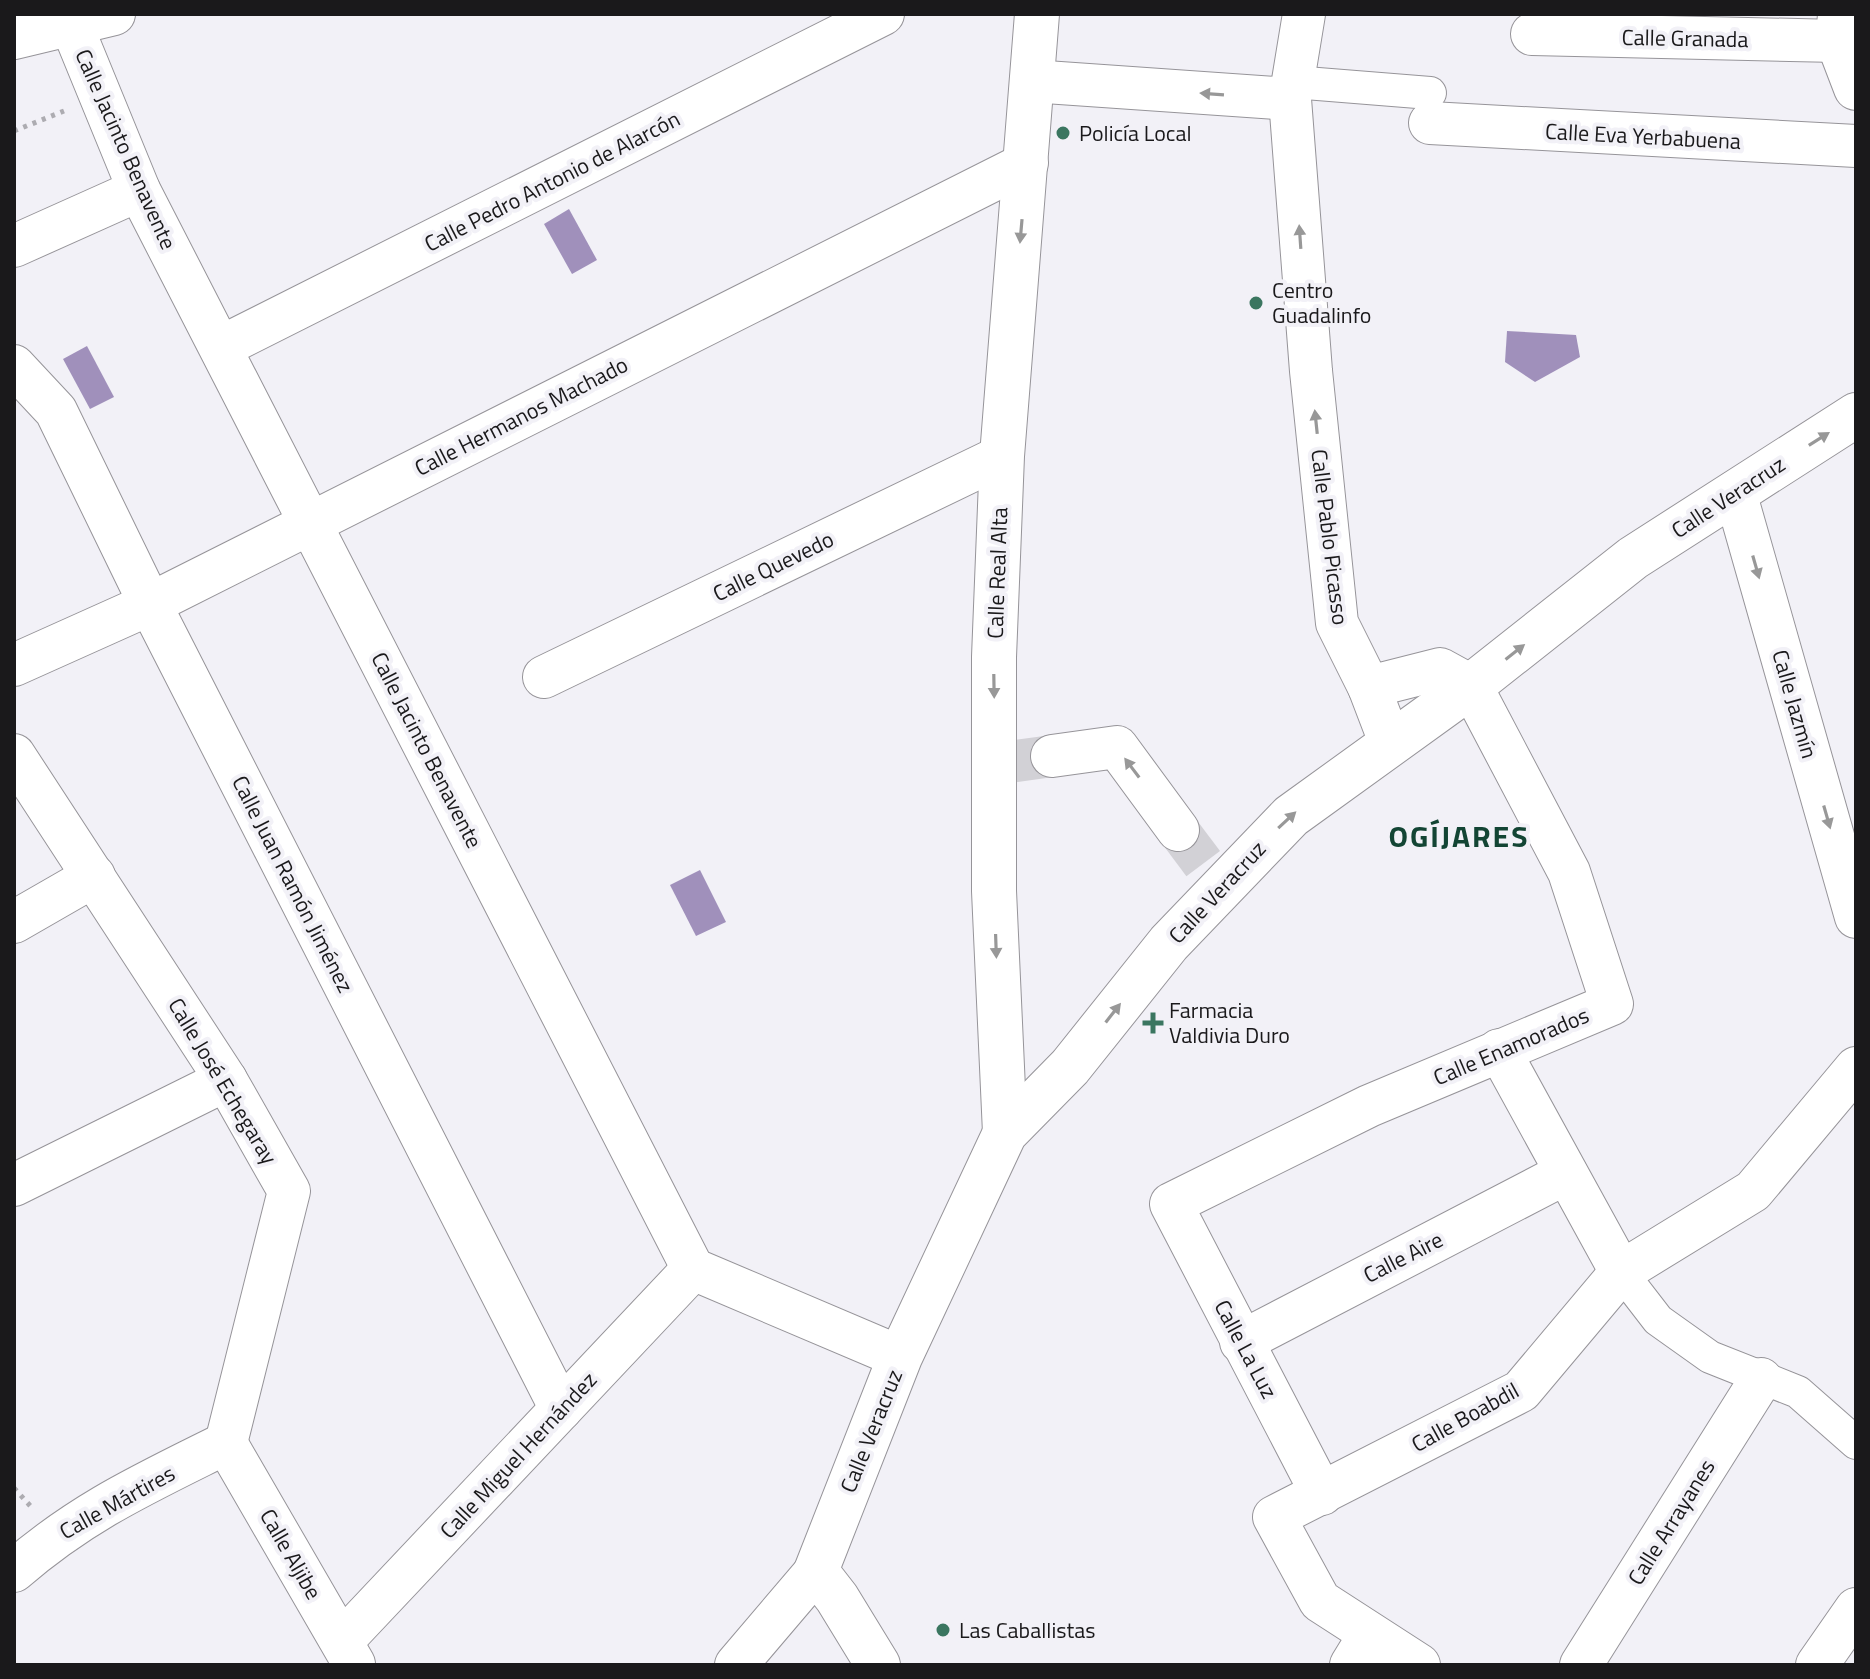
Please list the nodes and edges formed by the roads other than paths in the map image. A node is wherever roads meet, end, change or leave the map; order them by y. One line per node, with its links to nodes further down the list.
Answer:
1 (114, 14): 6 (street)
2 (883, 14): 17 (street, Calle Pedro Antonio de Alarcón)
3 (1037, 14): 9 (street, Calle Real Alta)
4 (1304, 14): 11 (street, Calle Pablo Picasso)
5 (1846, 23): 7 (street, Calle Granada); 10 (street, Calle Granada)
6 (71, 24): 8 (street); 15 (street, Calle Jacinto Benavente)
7 (1532, 34)
8 (14, 38)
9 (1031, 81): 11 (street, Calle Eva Yerbabuena, one-way to 9); 14 (street, Calle Real Alta)
10 (1856, 88)
11 (1291, 91): 12 (street, Calle Eva Yerbabuena); 27 (street, Calle Pablo Picasso, one-way to 11)
12 (1430, 108): 13 (street, Calle Eva Yerbabuena)
13 (1856, 146)
14 (1027, 163): 20 (street, Calle Real Alta, one-way to 20); 22 (street, Calle Hermanos Machado)
15 (139, 190): 16 (street); 17 (street, Calle Jacinto Benavente)
16 (14, 246)
17 (221, 347): 22 (street, Calle Jacinto Benavente)
18 (14, 366): 23 (street, Calle Juan Ramón Jiménez)
19 (1856, 415): 21 (street, Calle Veracruz, one-way to 19)
20 (1002, 456): 25 (street, Calle Quevedo); 36 (street, Calle Real Alta, one-way to 36)
21 (1735, 492): 26 (street, Calle Veracruz, one-way to 21); 33 (street, Calle Jazmín, one-way to 33)
22 (310, 522): 23 (street, Calle Hermanos Machado); 44 (street, Calle Jacinto Benavente)
23 (150, 604): 24 (street, Calle Hermanos Machado); 49 (street, Calle Juan Ramón Jiménez)
24 (14, 665)
25 (544, 677)
26 (1471, 686): 27 (street); 28 (street, Calle Veracruz); 35 (street, Calle Enamorados)
27 (1369, 687): 28 (street, Calle Pablo Picasso)
28 (1390, 742): 37 (street, Calle Veracruz, one-way to 28)
29 (14, 755): 32 (street, Calle José Echegaray)
30 (1052, 756): 31 (street, one-way to 30)
31 (1178, 830)
32 (94, 876): 34 (street); 39 (street, Calle José Echegaray)
33 (1855, 915)
34 (14, 922)
35 (1499, 1050): 41 (street); 43 (street, Calle Enamorados)
36 (1000, 1053): 37 (street); 40 (street, Calle Real Alta)
37 (1070, 1067): 40 (street, Calle Veracruz)
38 (1856, 1068): 45 (street, Calle Boabdil)
39 (226, 1080): 42 (street); 50 (street, Calle José Echegaray)
40 (1005, 1133): 47 (street, Calle Veracruz)
41 (1566, 1173): 45 (street); 46 (street, Calle Aire)
42 (14, 1185)
43 (1171, 1204): 46 (street, Calle La Luz)
44 (693, 1269): 47 (street); 49 (street, Calle Miguel Hernández)
45 (1621, 1272): 48 (street); 52 (street, Calle Boabdil)
46 (1241, 1342): 52 (street, Calle La Luz)
47 (900, 1357): 54 (street, Calle Veracruz)
48 (1761, 1379): 51 (street); 61 (street, Calle Arrayanes)
49 (561, 1409): 57 (street, Calle Miguel Hernández)
50 (226, 1443): 53 (street, Calle Mártires); 57 (street, Calle Aljibe)
51 (1856, 1443)
52 (1322, 1494): 56 (street, Calle Boabdil)
53 (14, 1571)
54 (816, 1571): 58 (street); 59 (street)
55 (1856, 1609): 62 (street)
56 (1360, 1650): 60 (street)
57 (348, 1653)
58 (736, 1665)
59 (878, 1665)
60 (1419, 1665)
61 (1581, 1665)
62 (1817, 1665)

